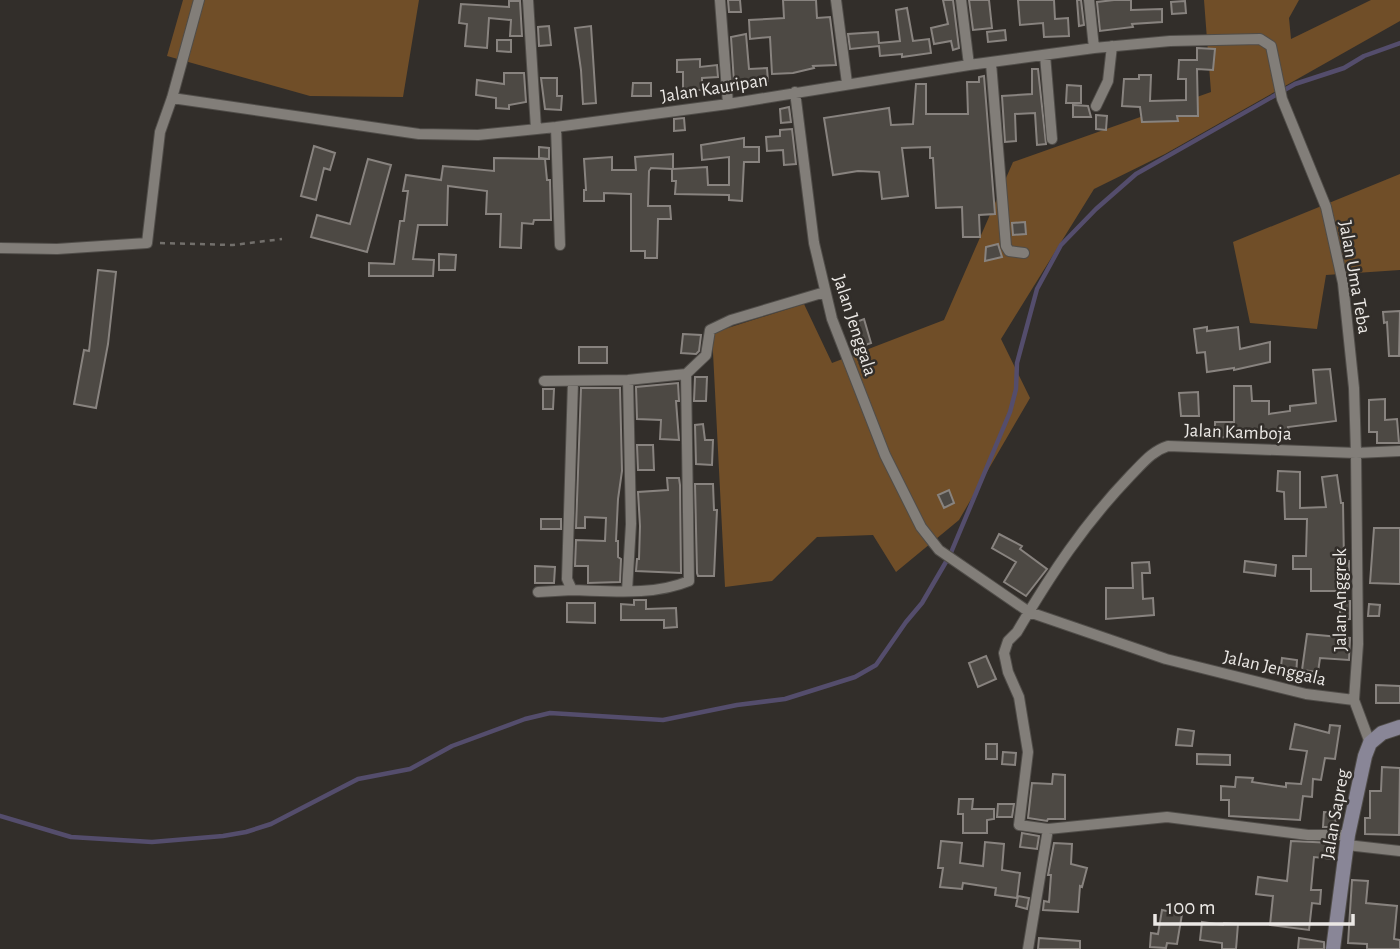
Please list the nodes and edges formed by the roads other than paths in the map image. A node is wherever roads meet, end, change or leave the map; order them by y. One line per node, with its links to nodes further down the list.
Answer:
1 (199, 0): 15 (street)
2 (528, 0): 19 (street)
3 (720, 0): 16 (street)
4 (836, 0): 13 (street)
5 (961, 0): 12 (street)
6 (1090, 0): 9 (street)
7 (1260, 39): 8 (street, Jalan Kauripan); 30 (street, Jalan Uma Teba)
8 (1112, 46): 9 (street, Jalan Kauripan); 17 (street)
9 (1094, 48): 10 (street, Jalan Kauripan)
10 (1045, 55): 11 (street, Jalan Kauripan); 20 (street)
11 (991, 63): 12 (street, Jalan Kauripan); 23 (street)
12 (970, 65): 13 (street, Jalan Kauripan)
13 (847, 83): 14 (street, Jalan Kauripan)
14 (795, 92): 16 (street, Jalan Kauripan); 24 (street, Jalan Jenggala)
15 (172, 97): 19 (street, Jalan Kauripan); 22 (street)
16 (728, 104): 18 (street, Jalan Kauripan)
17 (1097, 106)
18 (556, 127): 19 (street, Jalan Kauripan); 21 (street)
19 (536, 129)
20 (1052, 139)
21 (559, 245)
22 (0, 248)
23 (1024, 253)
24 (825, 292): 25 (street); 34 (street, Jalan Jenggala)
25 (686, 374): 26 (street); 32 (street)
26 (628, 380): 28 (street); 32 (street)
27 (544, 381): 28 (street)
28 (573, 382): 31 (street)
29 (1400, 451): 30 (street, Jalan Kamboja)
30 (1356, 453): 34 (street, Jalan Kamboja); 35 (street, Jalan Anggrek)
31 (572, 590): 32 (street); 33 (street)
32 (627, 591)
33 (538, 593)
34 (1029, 612): 35 (street, Jalan Jenggala); 38 (street)
35 (1354, 700): 37 (street, Jalan Anggrek)
36 (1400, 727): 37 (main road)
37 (1370, 743): 39 (main road, Jalan Sapreg)
38 (1048, 829): 39 (street); 41 (street)
39 (1347, 840): 40 (street); 42 (main road, Jalan Sapreg)
40 (1400, 851)
41 (1028, 949)
42 (1333, 949)

